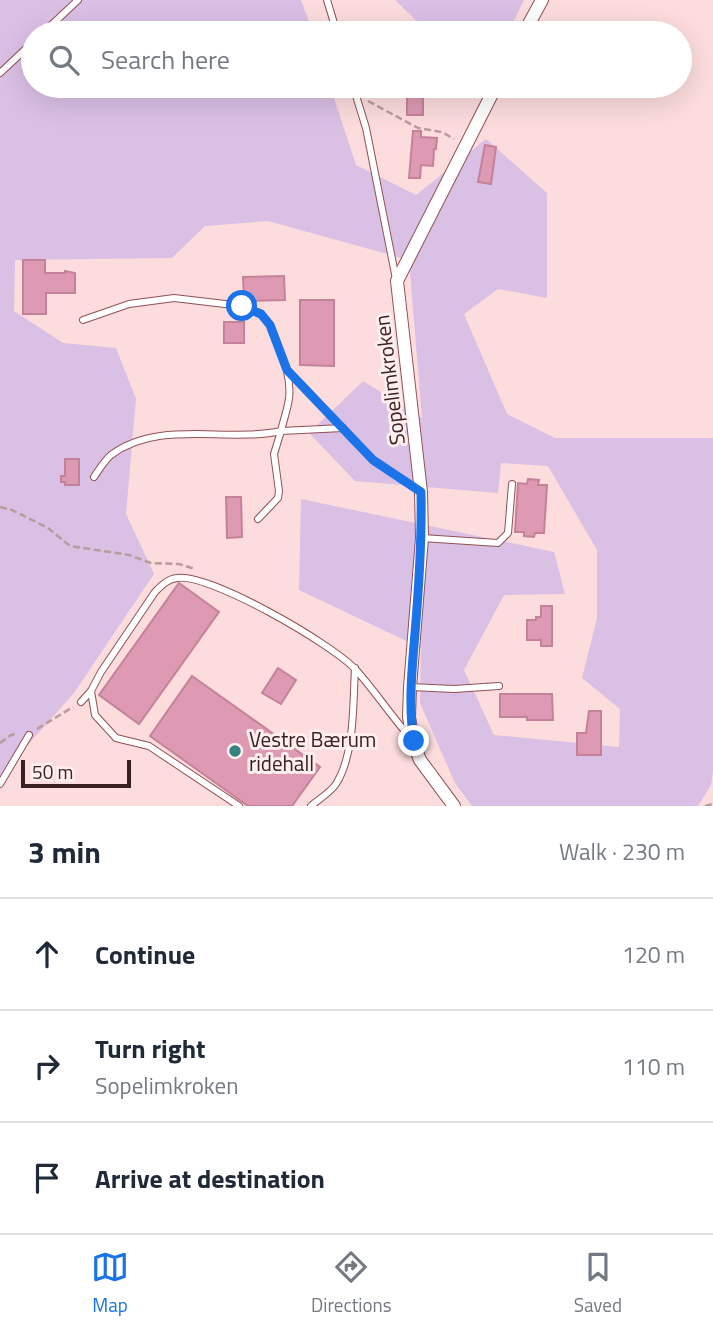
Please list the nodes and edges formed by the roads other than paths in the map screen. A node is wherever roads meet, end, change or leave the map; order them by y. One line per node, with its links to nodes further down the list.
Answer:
1 (78, 0): 4 (lane)
2 (327, 0): 5 (lane)
3 (541, 0): 6 (street)
4 (56, 21)
5 (333, 21)
6 (530, 21)
7 (21, 53): 8 (lane)
8 (0, 73)
9 (357, 98): 11 (lane)
10 (489, 98): 11 (street)
11 (397, 281): 18 (street, Sopelimkroken)
12 (83, 320): 13 (lane)
13 (287, 370): 14 (lane); 15 (lane)
14 (343, 428): 15 (lane); 18 (lane)
15 (281, 431): 16 (lane); 19 (lane)
16 (94, 477)
17 (512, 484): 20 (lane)
18 (421, 492): 20 (street, Sopelimkroken)
19 (258, 519)
20 (422, 538): 23 (street, Sopelimkroken)
21 (355, 668): 24 (lane); 27 (lane); 30 (lane)
22 (499, 686): 23 (lane)
23 (410, 687): 27 (street, Sopelimkroken)
24 (91, 691): 25 (lane); 29 (lane)
25 (81, 702)
26 (29, 735): 28 (lane)
27 (414, 741): 31 (street, Sopelimkroken)
28 (0, 784)
29 (239, 806)
30 (311, 806)
31 (454, 806)

